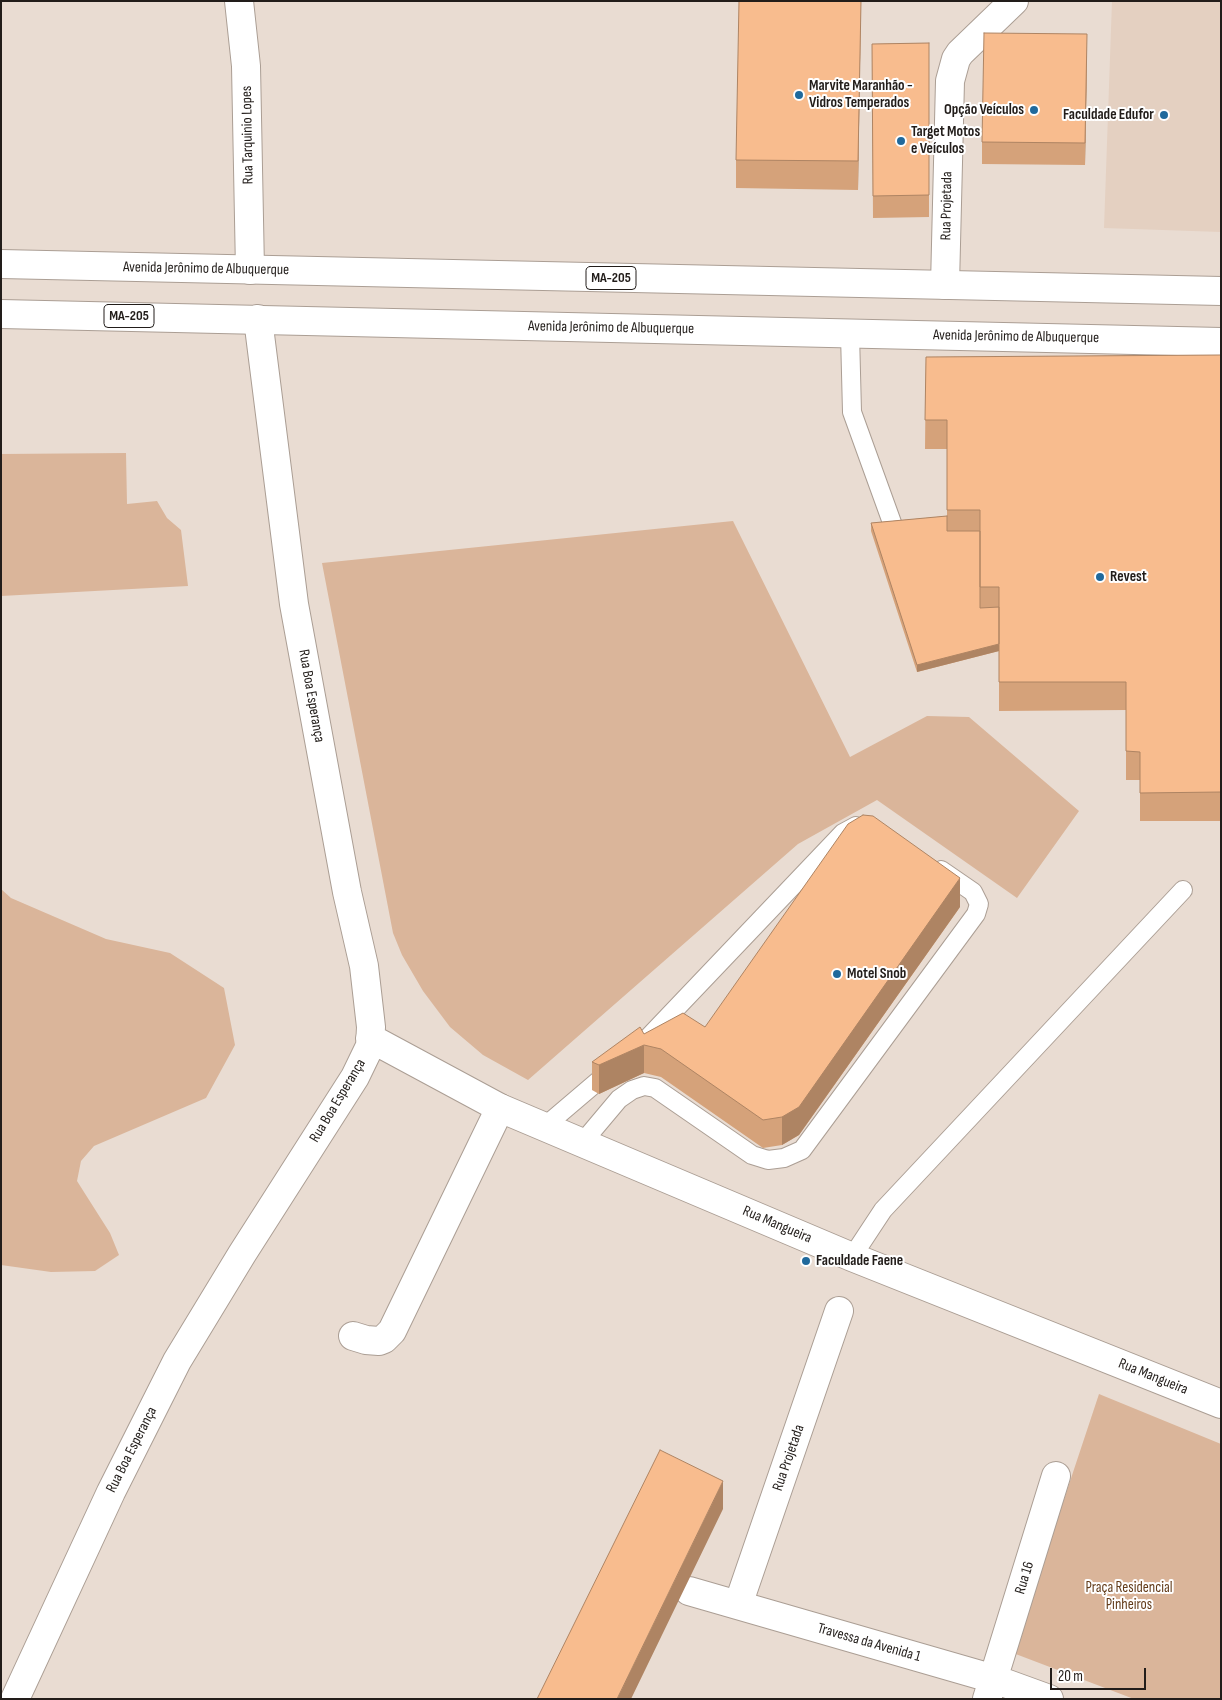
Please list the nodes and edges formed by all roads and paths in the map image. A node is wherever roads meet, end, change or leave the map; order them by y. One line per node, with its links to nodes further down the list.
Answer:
1 (239, 1): 4 (main road, Rua Tarquinio Lopes)
2 (1014, 1): 5 (main road, Rua Projetada)
3 (1, 264): 4 (main road, Avenida Jerônimo de Albuquerque / MA-205)
4 (250, 270): 5 (main road, Avenida Jerônimo de Albuquerque / MA-205)
5 (945, 285): 6 (main road, Avenida Jerônimo de Albuquerque / MA-205)
6 (1221, 291)
7 (1, 314): 8 (main road, Avenida Jerônimo de Albuquerque / MA-205)
8 (258, 319): 9 (main road, Avenida Jerônimo de Albuquerque / MA-205); 15 (main road, Rua Boa Esperança)
9 (850, 334): 10 (main road, Avenida Jerônimo de Albuquerque / MA-205); 11 (lane)
10 (1221, 342)
11 (905, 558)
12 (872, 825): 17 (lane)
13 (925, 859): 18 (lane)
14 (1183, 890): 19 (lane)
15 (370, 1038): 16 (main road, Rua Mangueira); 27 (main road, Rua Boa Esperança)
16 (500, 1108): 17 (main road, Rua Mangueira); 21 (main road)
17 (544, 1127): 18 (main road, Rua Mangueira)
18 (582, 1143): 19 (main road, Rua Mangueira)
19 (852, 1257): 22 (main road, Rua Mangueira)
20 (839, 1311): 25 (main road, Rua Projetada)
21 (353, 1336)
22 (1221, 1404)
23 (1056, 1476): 26 (main road, Rua 16)
24 (689, 1591): 25 (main road, Travessa da Avenida 1)
25 (738, 1605): 26 (main road, Travessa da Avenida 1)
26 (991, 1689): 28 (main road, Travessa da Avenida 1)
27 (15, 1699)
28 (1049, 1699)

